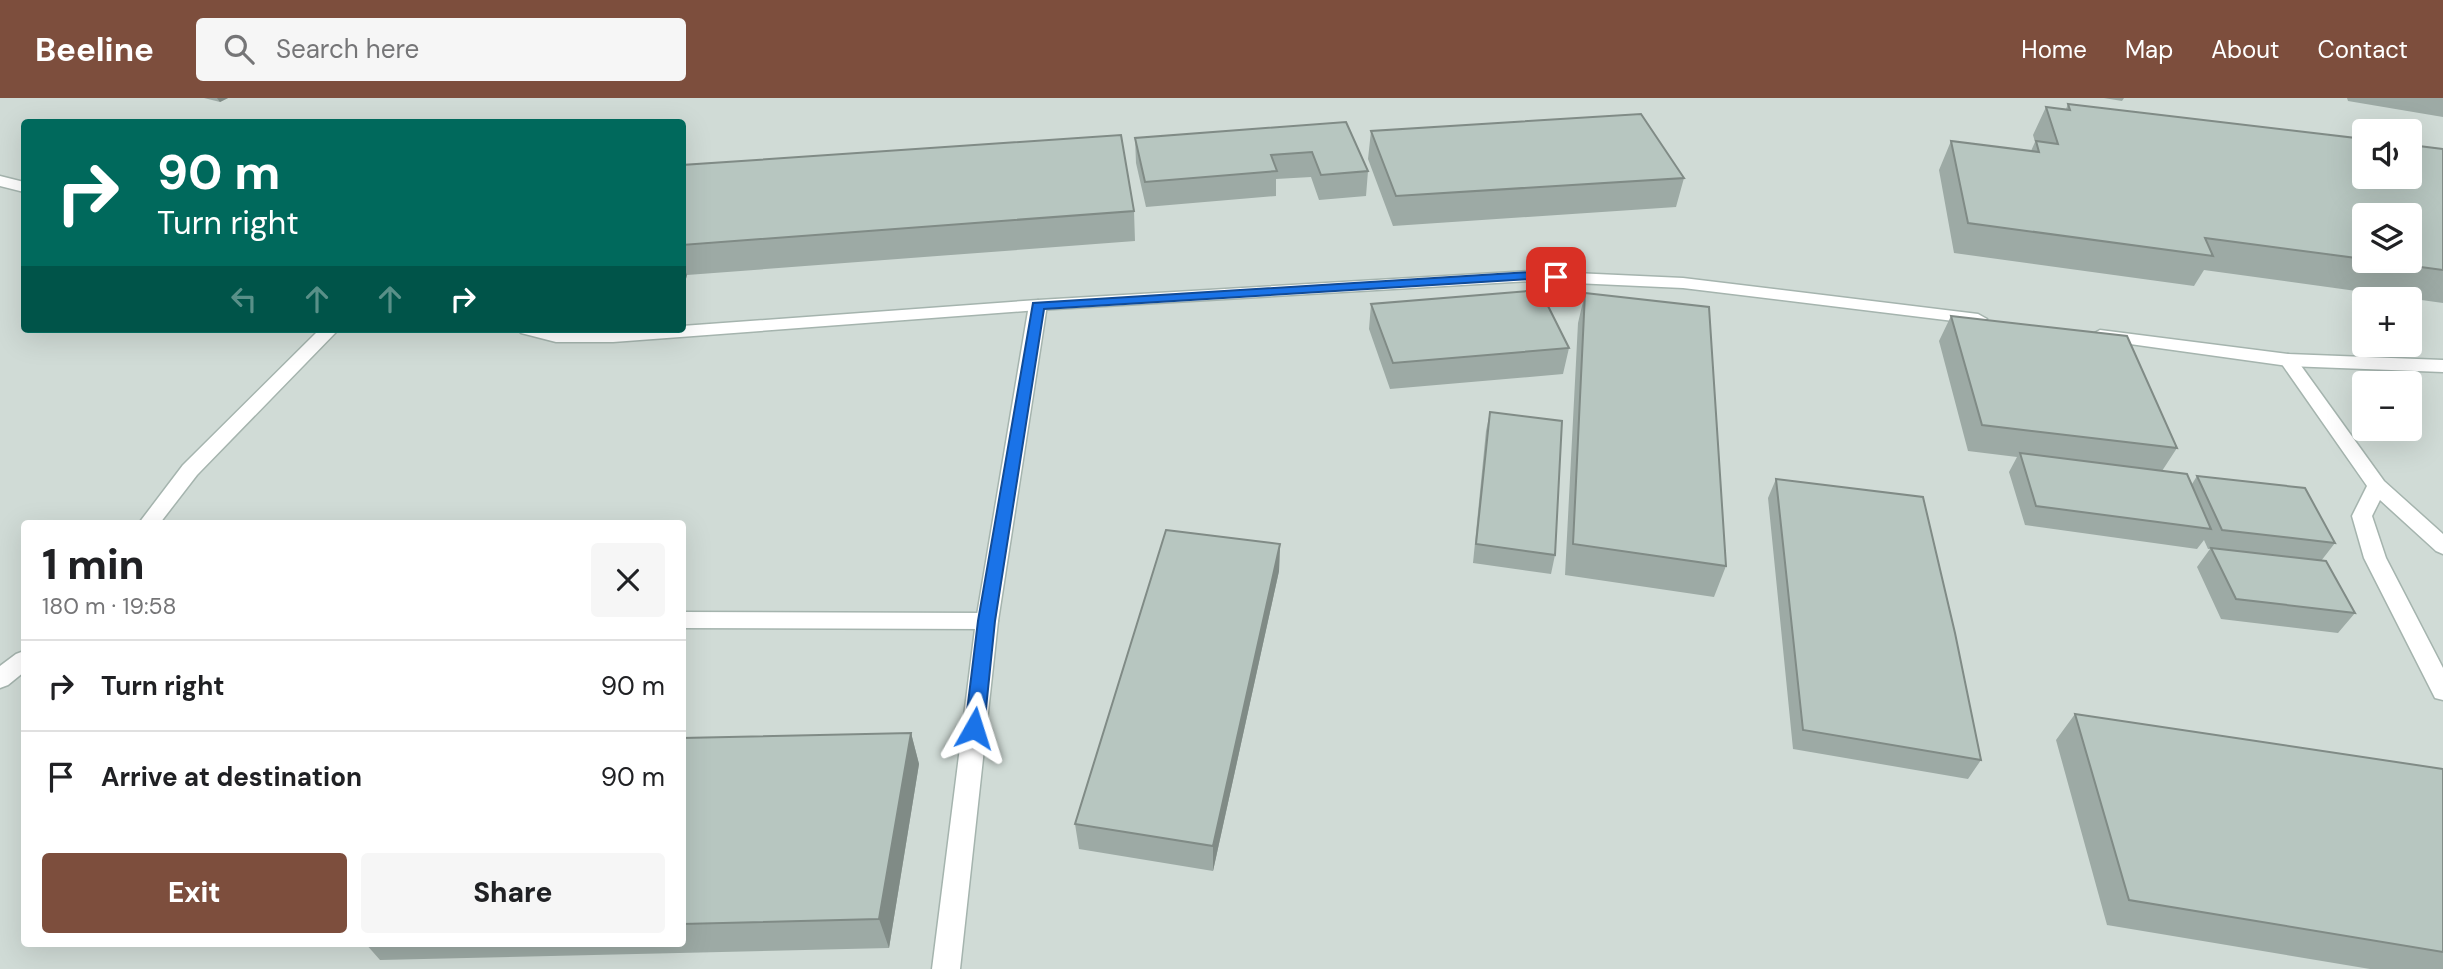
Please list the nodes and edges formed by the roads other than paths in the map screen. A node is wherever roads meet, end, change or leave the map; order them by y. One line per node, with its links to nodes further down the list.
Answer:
1 (0, 181): 2 (street)
2 (21, 186)
3 (1038, 305): 4 (street); 5 (street); 16 (street)
4 (1999, 322)
5 (686, 332)
6 (326, 333): 13 (street)
7 (540, 333): 8 (street)
8 (666, 333)
9 (2082, 333): 10 (street)
10 (2288, 360): 11 (street); 12 (street)
11 (2443, 366)
12 (2377, 486): 14 (street); 19 (street)
13 (151, 520)
14 (2443, 547)
15 (686, 620): 16 (street)
16 (987, 621): 20 (street)
17 (21, 662): 18 (street)
18 (0, 679)
19 (2443, 691)
20 (946, 969)

